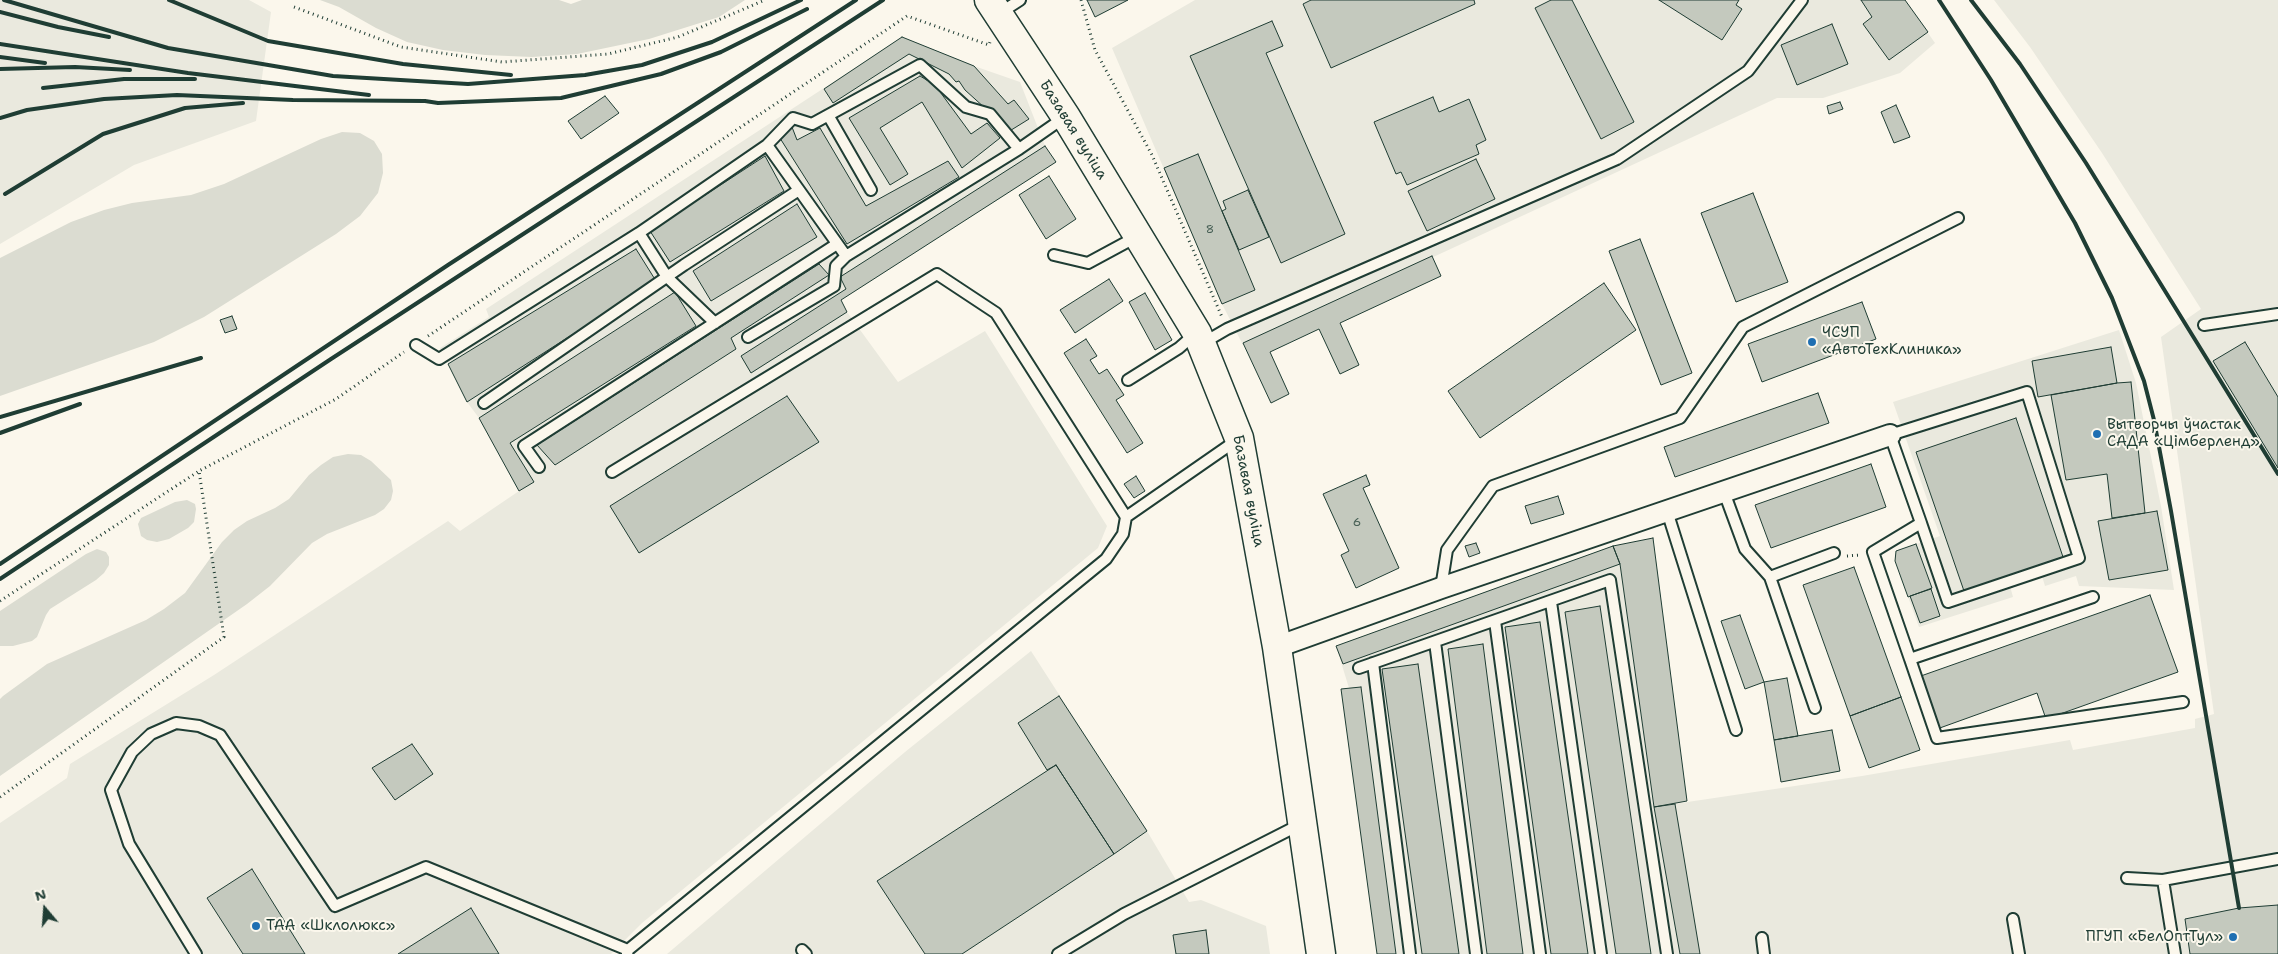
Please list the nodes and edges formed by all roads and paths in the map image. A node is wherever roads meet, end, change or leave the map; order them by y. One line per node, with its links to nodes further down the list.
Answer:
1 (765, 0): 5 (path)
2 (1081, 0): 22 (path)
3 (1802, 0): 22 (lane)
4 (1003, 4): 7 (street, Базавая вуліца)
5 (294, 7)
6 (828, 115): 8 (lane); 9 (lane); 11 (lane)
7 (1066, 117): 9 (lane); 14 (street, Базавая вуліца)
8 (767, 145): 10 (lane); 13 (lane)
9 (1019, 149): 17 (lane)
10 (799, 190): 15 (lane); 18 (lane)
11 (871, 190)
12 (1958, 218): 40 (lane)
13 (639, 233): 18 (lane); 25 (lane)
14 (1139, 236): 16 (lane); 24 (street, Базавая вуліца)
15 (837, 244): 17 (lane); 20 (lane)
16 (1054, 255)
17 (846, 256): 23 (lane)
18 (667, 277): 20 (lane); 27 (lane)
19 (2278, 314): 21 (lane)
20 (715, 323): 30 (lane)
21 (2204, 325)
22 (1227, 329): 24 (lane)
23 (748, 337)
24 (1199, 338): 26 (lane); 29 (street, Базавая вуліца)
25 (416, 345)
26 (1128, 380)
27 (484, 403)
28 (1890, 435): 33 (street); 36 (lane); 36 (lane)
29 (1239, 438): 35 (lane); 46 (street, Базавая вуліца)
30 (539, 467)
31 (199, 471): 42 (path)
32 (612, 472): 35 (lane)
33 (1724, 492): 34 (street); 39 (lane)
34 (1668, 511): 40 (street); 52 (lane)
35 (1126, 517): 59 (lane)
36 (1921, 523): 37 (lane)
37 (1873, 552): 38 (path); 47 (lane)
38 (1834, 553): 39 (lane)
39 (1770, 577): 51 (lane)
40 (1441, 588): 46 (street)
41 (2093, 597): 47 (lane)
42 (0, 602)
43 (1551, 602): 44 (lane); 66 (lane); 67 (lane)
44 (1495, 621): 45 (lane); 65 (lane)
45 (1436, 642): 48 (lane); 64 (lane)
46 (1277, 647): 53 (street, Базавая вуліца)
47 (1910, 659): 50 (lane)
48 (1373, 663): 49 (lane); 63 (lane)
49 (1359, 668)
50 (2183, 702)
51 (1815, 708)
52 (1736, 730)
53 (1302, 824): 61 (lane); 62 (street, Базавая вуліца)
54 (2278, 859): 56 (lane)
55 (2127, 878): 56 (lane)
56 (2163, 880): 70 (lane)
57 (2013, 919): 69 (lane)
58 (1762, 938): 68 (lane)
59 (627, 952): 60 (lane)
60 (196, 954)
61 (1058, 954)
62 (1321, 954)
63 (1410, 954)
64 (1476, 954)
65 (1540, 954)
66 (1601, 954)
67 (1666, 954)
68 (1764, 954)
69 (2019, 954)
70 (2176, 954)

